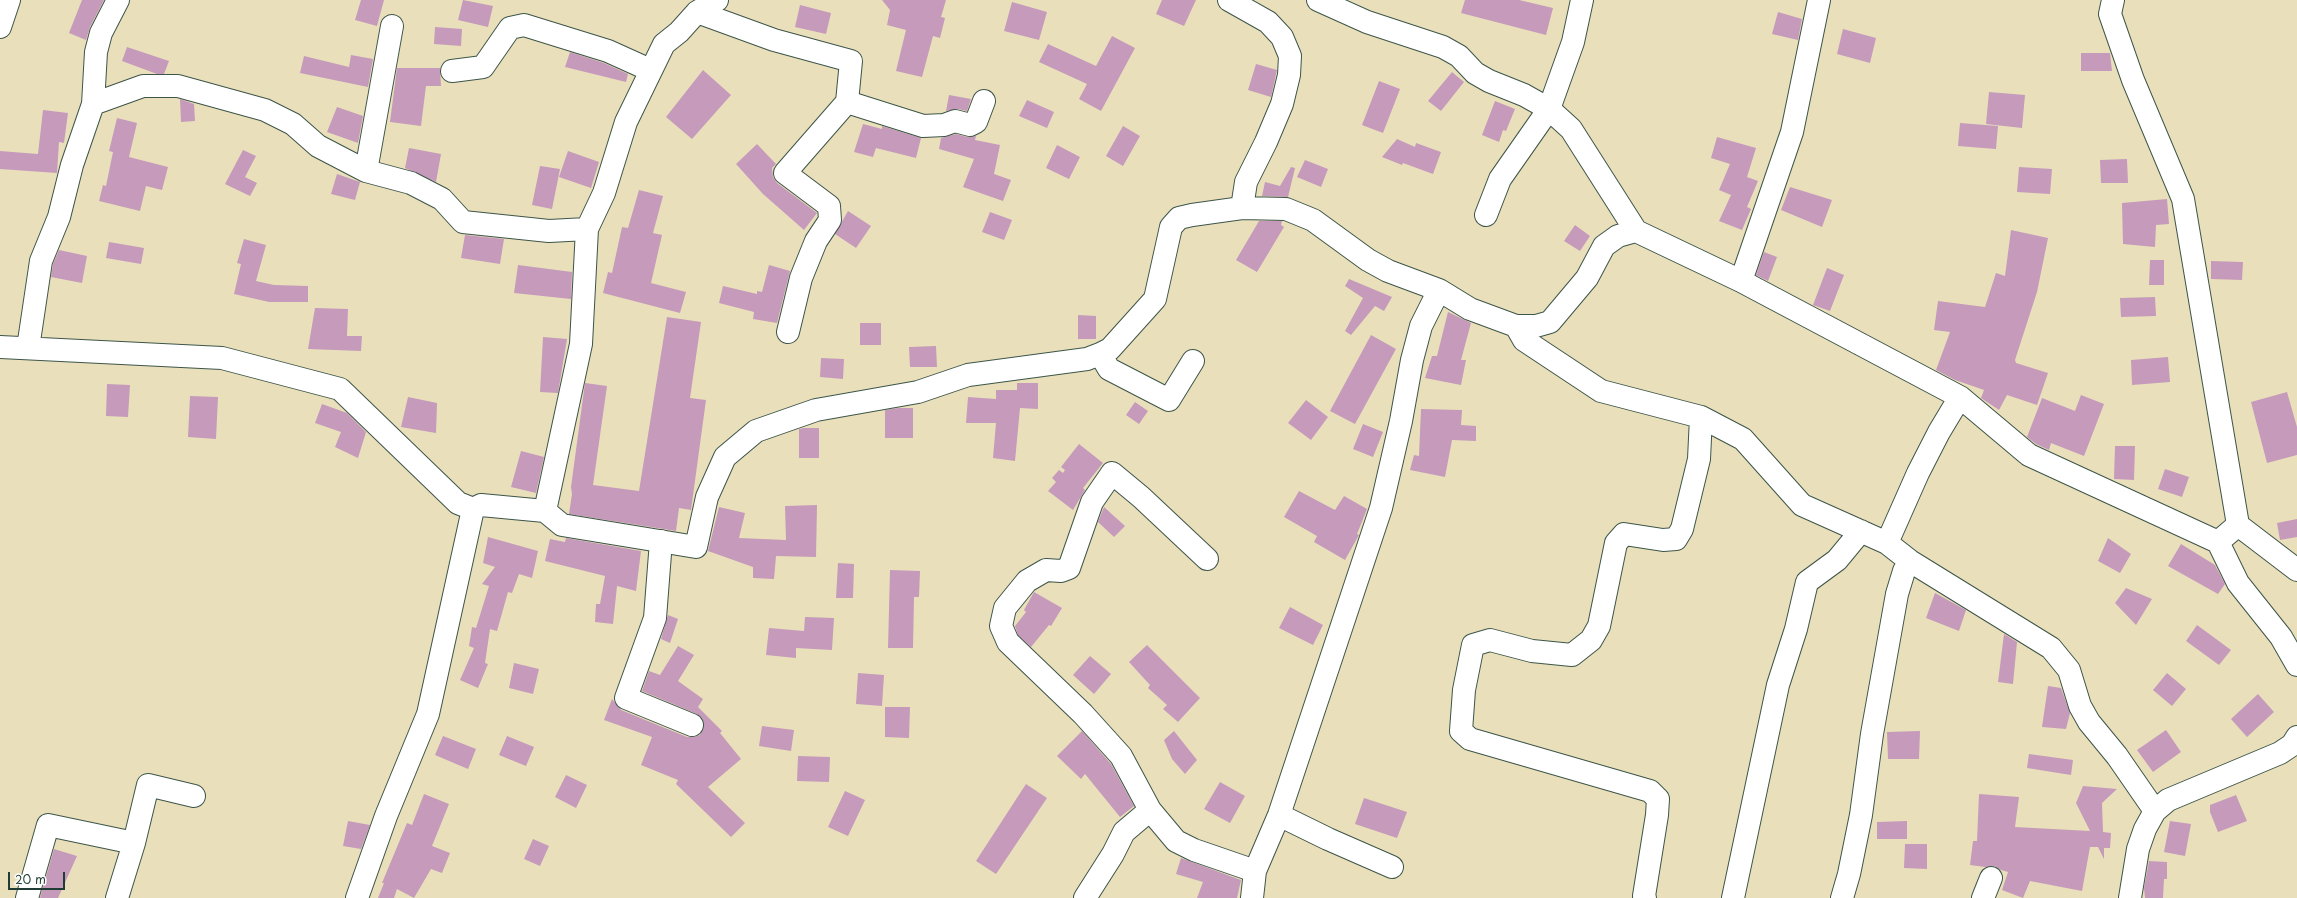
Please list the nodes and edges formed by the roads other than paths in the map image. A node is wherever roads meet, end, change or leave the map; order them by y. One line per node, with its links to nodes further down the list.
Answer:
1 (9, 0): 10 (street)
2 (118, 0): 15 (street)
3 (1229, 0): 18 (street)
4 (1318, 0): 16 (street)
5 (1582, 0): 16 (street)
6 (1820, 0): 22 (street)
7 (2113, 0): 34 (street)
8 (709, 3): 11 (street); 14 (street)
9 (392, 26): 17 (street)
10 (0, 27)
11 (650, 70): 12 (street); 20 (street)
12 (452, 71)
13 (984, 101): 14 (street)
14 (847, 102): 25 (street)
15 (93, 104): 17 (street); 27 (street)
16 (1549, 109): 19 (street); 21 (street)
17 (366, 171): 20 (street)
18 (1242, 208): 23 (street); 28 (street)
19 (1486, 215)
20 (587, 229): 33 (street)
21 (1636, 231): 22 (street); 24 (street)
22 (1741, 281): 30 (street)
23 (1438, 290): 24 (street); 48 (street)
24 (1516, 326): 31 (street)
25 (788, 332)
26 (0, 347): 27 (street)
27 (28, 348): 32 (street)
28 (1100, 354): 29 (street); 36 (street)
29 (1193, 361)
30 (1960, 397): 37 (street); 38 (street)
31 (1700, 417): 35 (street); 58 (street)
32 (473, 509): 33 (street); 55 (street)
33 (545, 511): 36 (street)
34 (2238, 525): 37 (street); 41 (street)
35 (1861, 531): 38 (street); 59 (street)
36 (661, 541): 43 (street)
37 (2218, 542): 42 (street)
38 (1887, 543): 40 (street)
39 (1206, 559): 46 (street)
40 (1910, 561): 47 (street); 60 (street)
41 (2297, 570)
42 (2297, 665)
43 (692, 725)
44 (2297, 737): 47 (street)
45 (194, 796): 49 (street)
46 (1150, 810): 51 (street); 56 (street)
47 (2155, 811): 62 (street)
48 (1279, 815): 50 (street); 51 (street)
49 (134, 843): 53 (street); 54 (street)
50 (1392, 867)
51 (1256, 871): 57 (street)
52 (1991, 878): 61 (street)
53 (27, 898)
54 (117, 898)
55 (357, 898)
56 (1085, 898)
57 (1252, 898)
58 (1645, 898)
59 (1733, 898)
60 (1842, 898)
61 (1983, 898)
62 (2130, 898)

